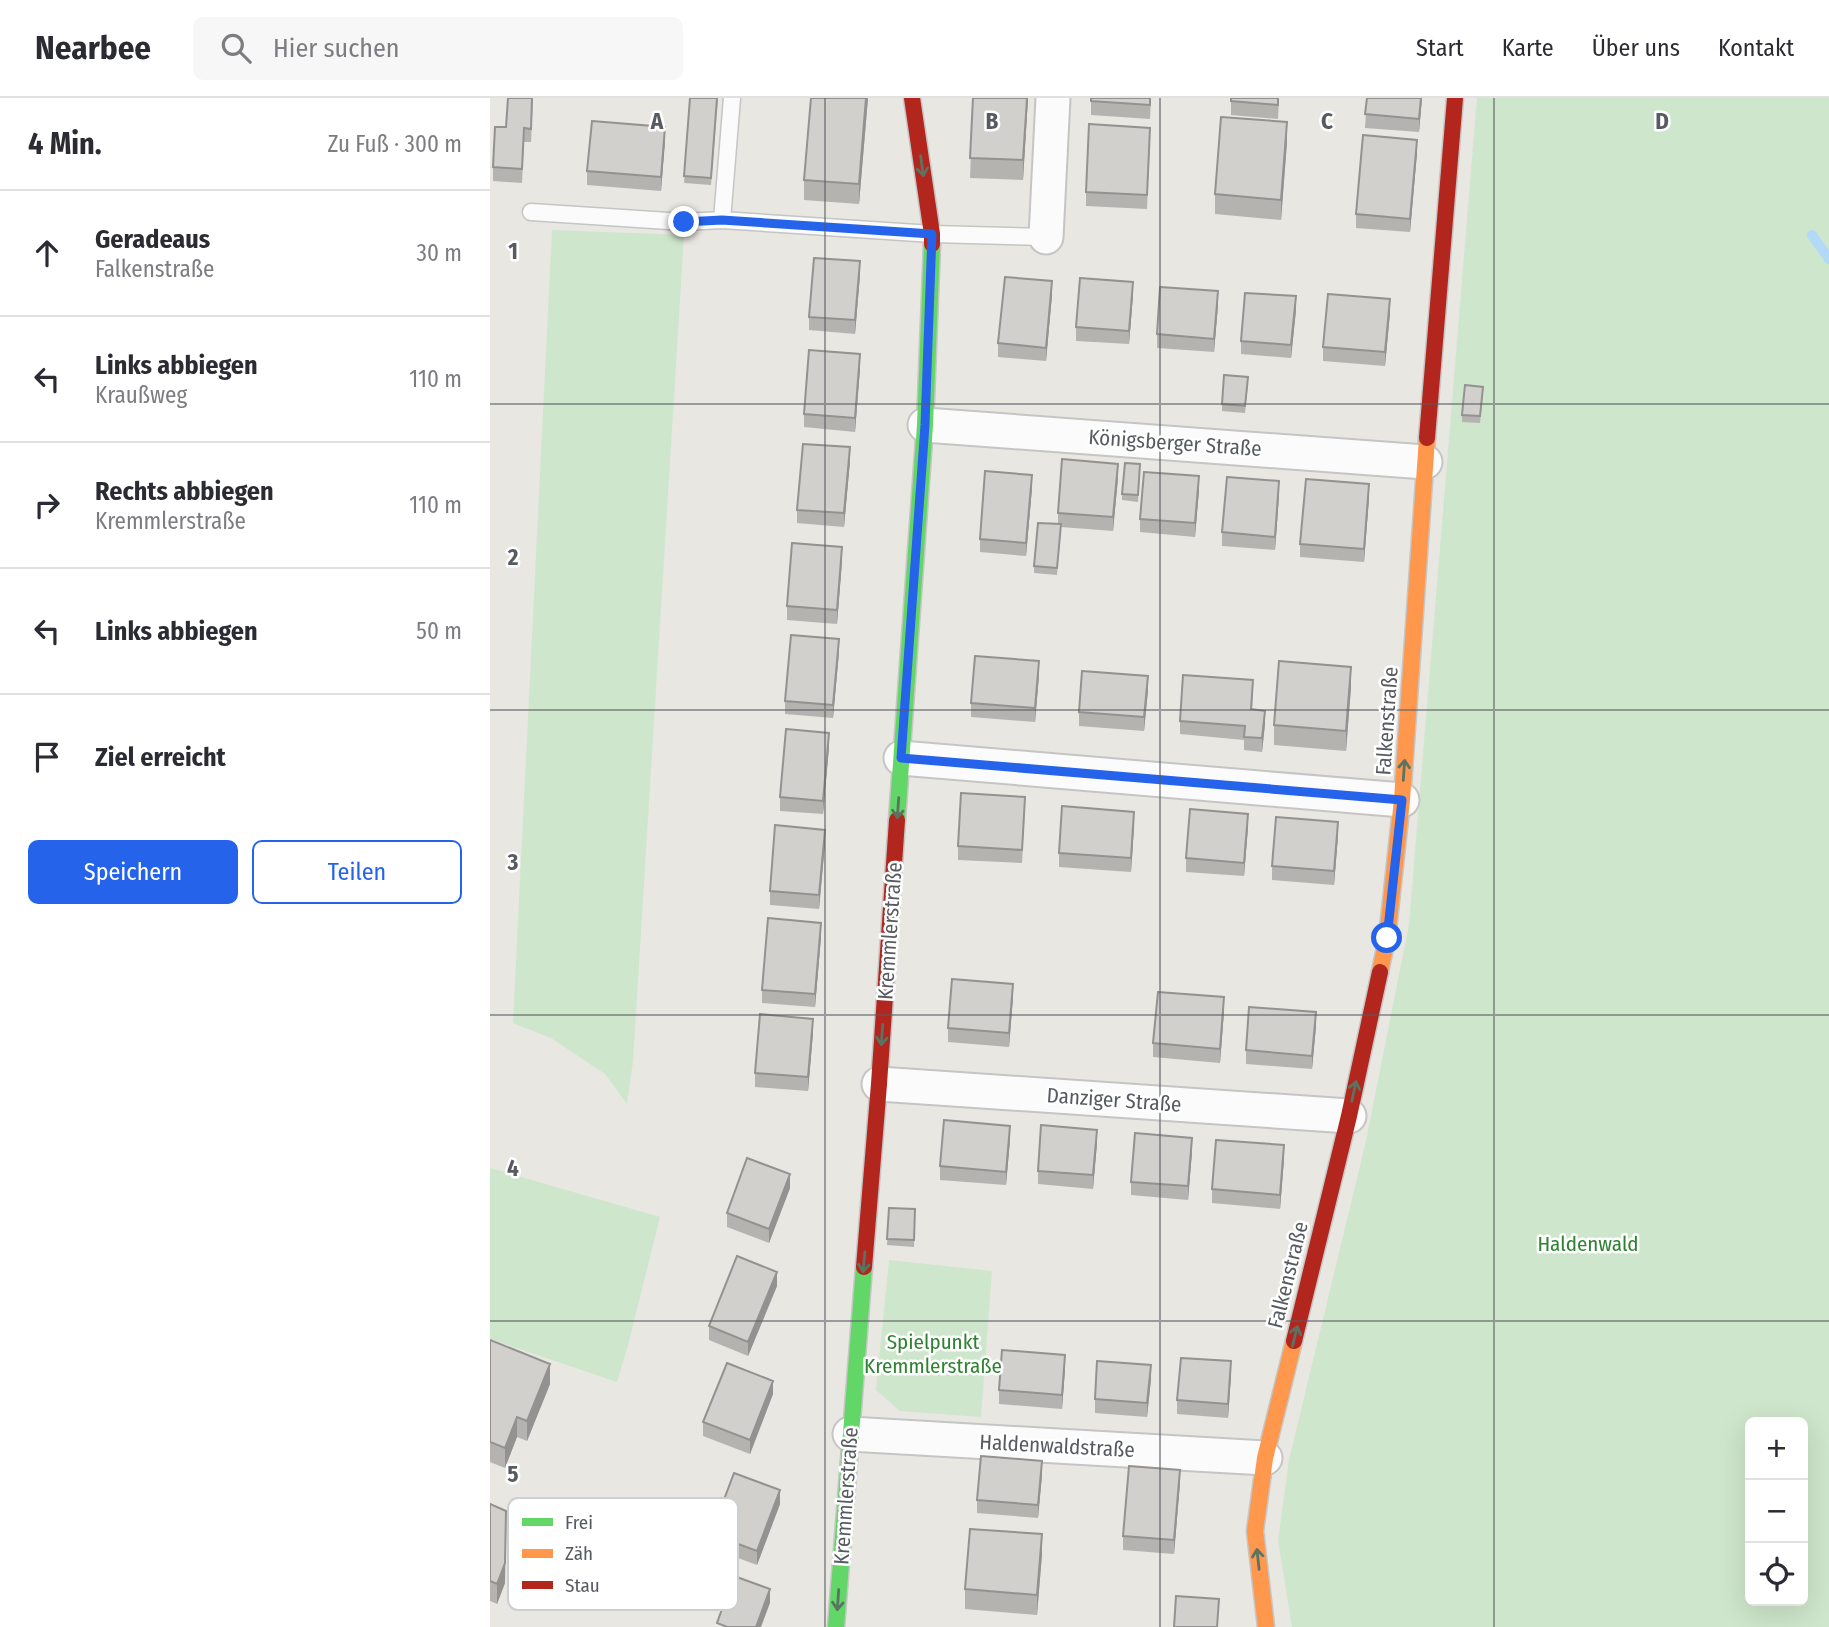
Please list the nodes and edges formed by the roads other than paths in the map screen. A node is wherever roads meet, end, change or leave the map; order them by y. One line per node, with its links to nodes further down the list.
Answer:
1 (732, 98): 6 (lane)
2 (912, 98): 7 (street, Kremmlerstraße, one-way to 7)
3 (1053, 98): 8 (street)
4 (1455, 98): 10 (street, Falkenstraße)
5 (531, 212): 6 (lane)
6 (722, 220): 7 (lane)
7 (932, 234): 8 (lane); 9 (street, Kremmlerstraße)
8 (1046, 237)
9 (925, 425): 10 (street, Königsberger Straße); 11 (street, Kremmlerstraße)
10 (1425, 462): 12 (street, Falkenstraße, one-way to 10)
11 (901, 758): 12 (street); 13 (street, Kremmlerstraße, one-way to 13)
12 (1402, 800): 14 (street, Falkenstraße, one-way to 12)
13 (879, 1084): 14 (street, Danziger Straße); 15 (street, Kremmlerstraße, one-way to 15)
14 (1349, 1116): 16 (street, Falkenstraße, one-way to 14)
15 (850, 1434): 16 (street, Haldenwaldstraße); 17 (street, Kremmlerstraße, one-way to 17)
16 (1265, 1458): 18 (street, Falkenstraße, one-way to 16)
17 (836, 1627)
18 (1266, 1627)

